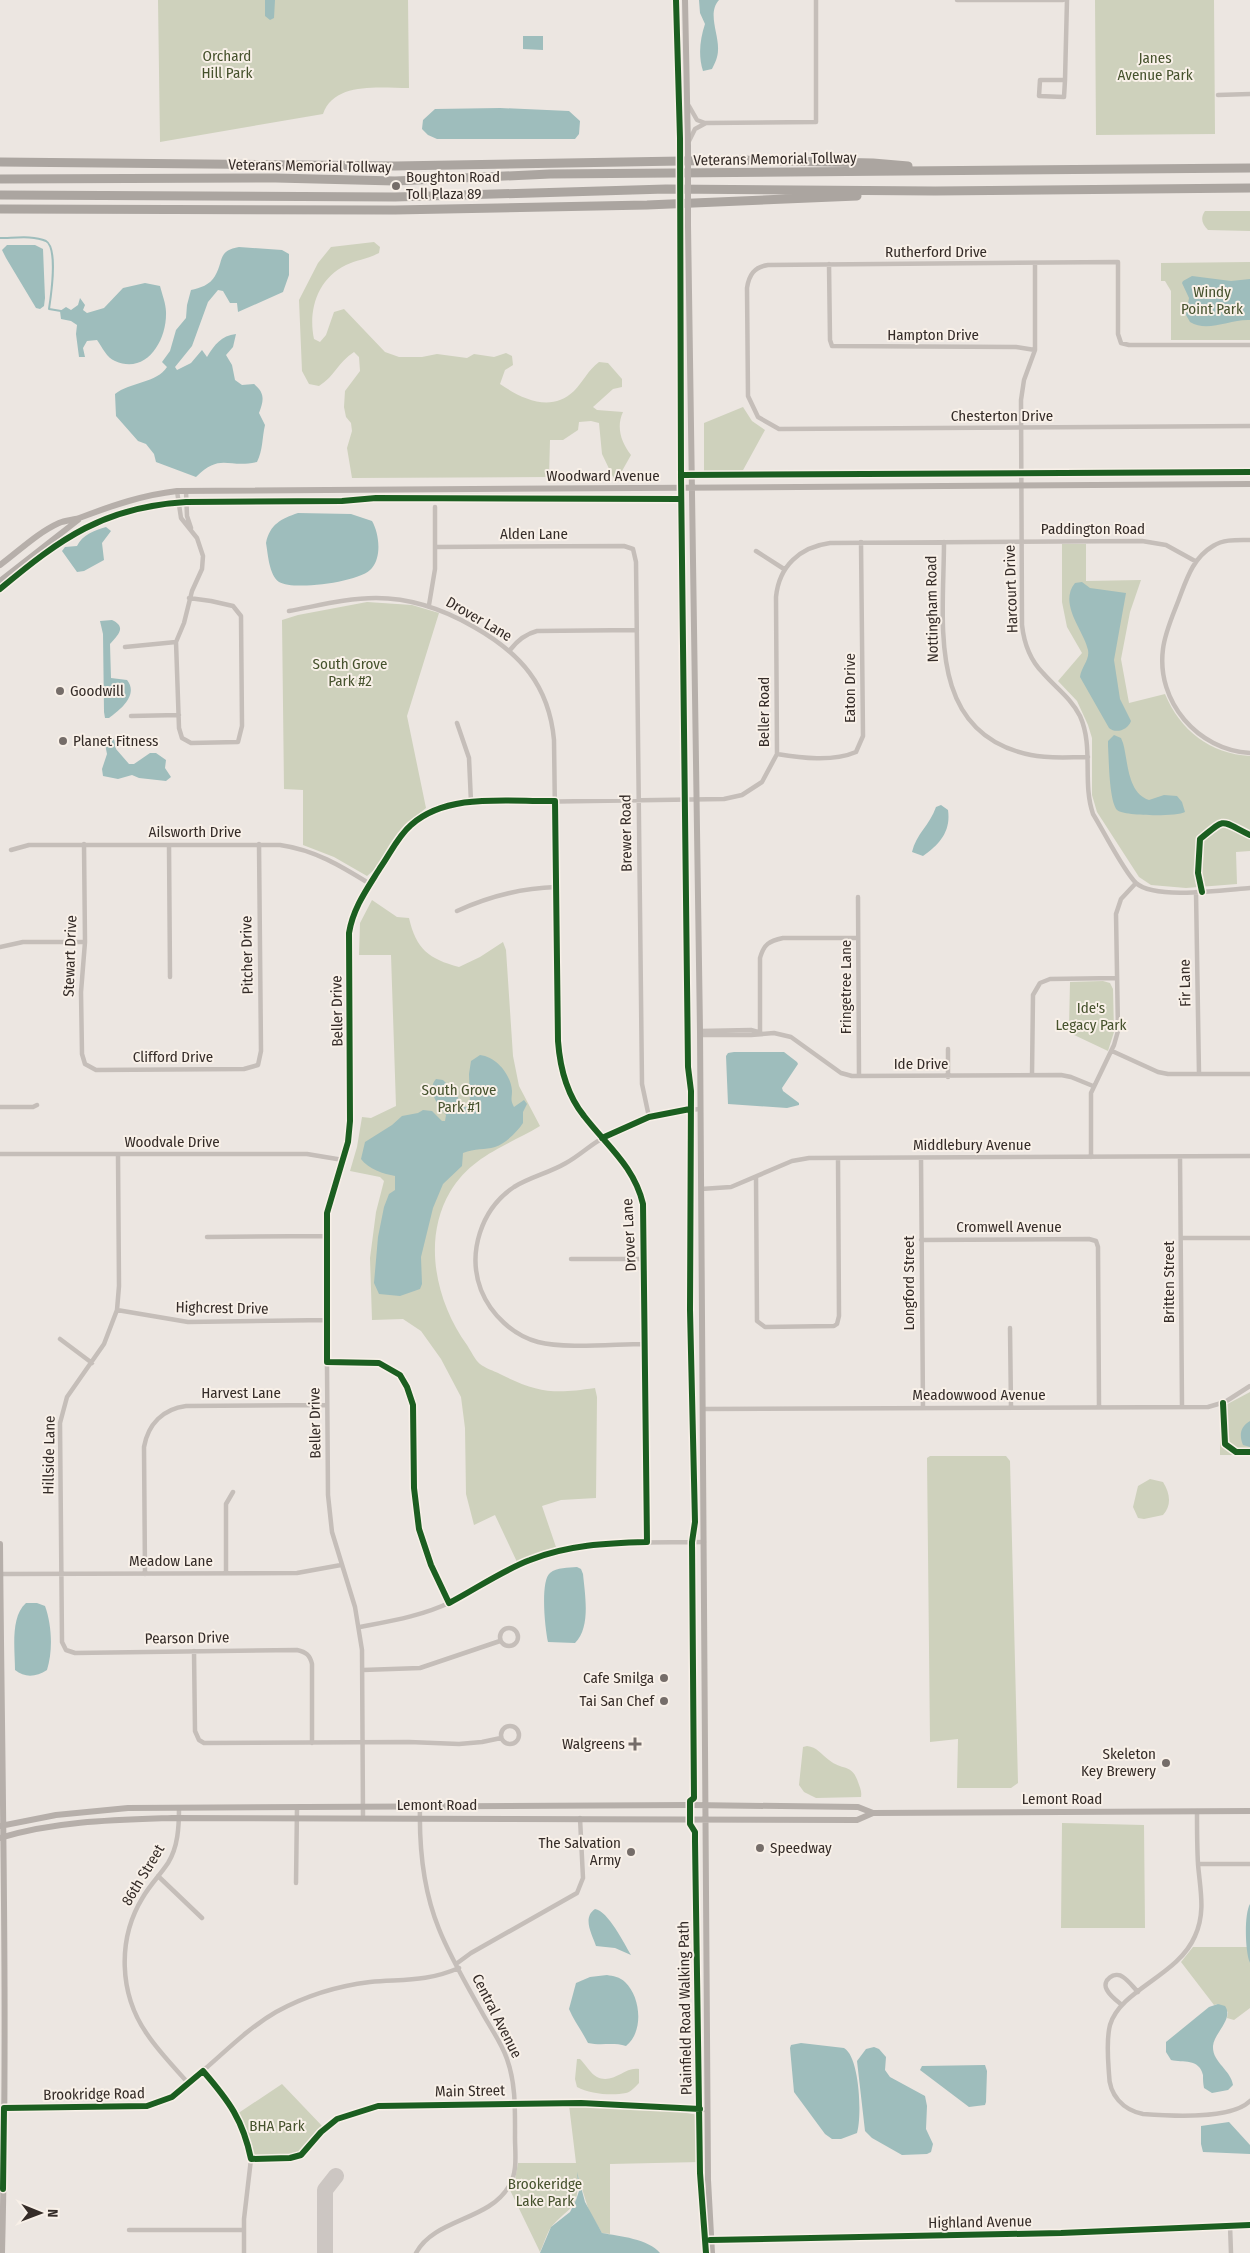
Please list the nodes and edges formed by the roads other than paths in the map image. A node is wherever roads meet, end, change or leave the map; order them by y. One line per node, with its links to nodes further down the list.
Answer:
1 (685, 0): 9 (main road)
2 (816, 0): 10 (street)
3 (957, 0): 4 (street)
4 (1063, 0)
5 (1067, 0): 6 (street)
6 (1065, 80): 6 (street)
7 (1250, 94): 8 (street)
8 (1218, 95)
9 (687, 100): 10 (street); 11 (main road)
10 (706, 123): 11 (street)
11 (688, 143): 31 (main road, bridge)
12 (0, 162): 13 (highway)
13 (74, 164): 14 (highway); 16 (highway)
14 (0, 166)
15 (1250, 168): 16 (highway, Veterans Memorial Tollway)
16 (948, 170): 17 (highway, Veterans Memorial Tollway)
17 (0, 179)
18 (1250, 188): 19 (highway, Veterans Memorial Tollway)
19 (935, 190): 20 (highway, Veterans Memorial Tollway); 21 (highway)
20 (0, 195)
21 (0, 209)
22 (829, 264): 23 (street, Rutherford Drive); 25 (street, Hampton Drive); 26 (street, Rutherford Drive)
23 (1035, 264): 24 (street, Rutherford Drive); 25 (street, Harcourt Drive)
24 (1250, 345)
25 (1035, 350): 28 (street, Harcourt Drive)
26 (758, 418): 28 (street, Chesterton Drive)
27 (1250, 426): 28 (street, Chesterton Drive)
28 (1021, 428): 30 (street, Harcourt Drive)
29 (1250, 484): 30 (main road, Woodward Avenue)
30 (1021, 486): 31 (main road, Woodward Avenue); 38 (street, Harcourt Drive)
31 (693, 488): 33 (main road, Woodward Avenue); 62 (main road)
32 (178, 491): 33 (main road, Woodward Avenue); 35 (main road, Woodward Avenue); 36 (street)
33 (186, 491): 36 (street)
34 (435, 507): 41 (street)
35 (81, 518): 45 (main road, Woodward Avenue); 47 (main road, Woodward Avenue)
36 (192, 532): 48 (street)
37 (1250, 540): 44 (street)
38 (1022, 541): 40 (street, Paddington Road); 44 (street, Paddington Road); 60 (street, Harcourt Drive)
39 (862, 542): 40 (street, Paddington Road); 46 (street, Paddington Road); 59 (street, Eaton Drive)
40 (944, 542): 60 (street, Nottingham Road)
41 (435, 547): 42 (street, Alden Lane); 49 (street)
42 (633, 549): 51 (street, Brewer Road)
43 (756, 551): 46 (street)
44 (1195, 561): 58 (street)
45 (0, 565)
46 (784, 569): 59 (street, Beller Road)
47 (0, 581)
48 (189, 598): 52 (street); 55 (street)
49 (429, 605): 50 (street, Drover Lane); 54 (street, Drover Lane)
50 (289, 611)
51 (637, 630): 54 (street); 61 (street, Brewer Road)
52 (176, 642): 53 (street); 55 (street)
53 (125, 647)
54 (510, 650): 63 (street, Drover Lane)
55 (179, 715): 56 (street)
56 (130, 716)
57 (457, 723): 64 (street)
58 (1250, 753)
59 (777, 754): 62 (street, Beller Road)
60 (1088, 757): 69 (street, Harcourt Drive)
61 (638, 800): 62 (street, Beller Drive); 63 (street, Beller Drive); 96 (street, Brewer Road)
62 (696, 800): 81 (main road)
63 (555, 801): 64 (street, Beller Drive); 71 (street, Drover Lane)
64 (471, 802): 70 (street, Beller Drive)
65 (84, 844): 67 (street, Ailsworth Drive); 68 (street, Ailsworth Drive); 77 (street, Stewart Drive)
66 (259, 844): 67 (street, Ailsworth Drive); 70 (street, Ailsworth Drive); 85 (street, Pitcher Drive)
67 (169, 845): 79 (street)
68 (11, 850)
69 (1136, 883): 73 (street); 80 (street)
70 (370, 884): 105 (street, Beller Drive)
71 (556, 887): 75 (street); 97 (street, Drover Lane)
72 (1250, 888): 73 (street)
73 (1196, 892): 87 (street, Fir Lane)
74 (858, 897): 76 (street, Fringetree Lane)
75 (457, 911)
76 (858, 938): 82 (street); 90 (street, Fringetree Lane)
77 (85, 942): 78 (street); 86 (street, Stewart Drive)
78 (0, 948)
79 (170, 978)
80 (1117, 978): 84 (street); 89 (street)
81 (700, 1033): 82 (street, Ide Drive); 95 (main road)
82 (760, 1033): 90 (street, Ide Drive)
83 (948, 1050): 91 (street)
84 (1112, 1051): 87 (street); 92 (street)
85 (258, 1065): 86 (street, Clifford Drive)
86 (88, 1067)
87 (1199, 1074): 88 (street)
88 (1250, 1074)
89 (1032, 1075): 91 (street, Ide Drive); 92 (street, Ide Drive)
90 (859, 1076): 91 (street, Ide Drive)
91 (948, 1077)
92 (1093, 1086): 101 (street)
93 (38, 1105): 94 (street)
94 (0, 1107)
95 (700, 1109): 96 (street); 107 (main road)
96 (649, 1117): 97 (street)
97 (602, 1138): 113 (street, Drover Lane); 119 (street)
98 (0, 1154): 99 (street, Woodvale Drive)
99 (118, 1155): 105 (street, Woodvale Drive); 115 (street, Hillside Lane)
100 (1250, 1156): 102 (street, Middlebury Avenue)
101 (1091, 1157): 102 (street, Middlebury Avenue); 104 (street, Middlebury Avenue)
102 (1180, 1157): 110 (street, Britten Street)
103 (838, 1158): 104 (street, Middlebury Avenue); 106 (street, Middlebury Avenue); 106 (street)
104 (921, 1158): 112 (street, Longford Street)
105 (343, 1160): 108 (street, Beller Drive)
106 (756, 1177): 107 (street, Middlebury Avenue)
107 (701, 1189): 128 (main road)
108 (326, 1236): 109 (street); 116 (street, Beller Drive)
109 (207, 1237)
110 (1181, 1238): 111 (street); 125 (street, Britten Street)
111 (1250, 1238)
112 (921, 1240): 124 (street, Cromwell Avenue); 126 (street, Longford Street)
113 (644, 1259): 114 (street); 119 (street, Drover Lane)
114 (571, 1260)
115 (117, 1310): 116 (street, Highcrest Drive); 120 (street, Hillside Lane)
116 (327, 1320): 121 (street, Beller Drive)
117 (1010, 1328): 127 (street)
118 (60, 1339): 120 (street)
119 (644, 1344): 130 (street, Drover Lane)
120 (92, 1362): 137 (street, Hillside Lane)
121 (327, 1362): 123 (street, Beller Drive); 138 (street)
122 (1250, 1386): 125 (street, Meadowwood Avenue)
123 (327, 1405): 133 (street, Beller Drive); 135 (street, Harvest Lane)
124 (1099, 1407): 125 (street, Meadowwood Avenue); 127 (street, Meadowwood Avenue)
125 (1182, 1407)
126 (923, 1408): 127 (street, Meadowwood Avenue); 128 (street, Meadowwood Avenue)
127 (1010, 1408)
128 (703, 1409): 131 (main road)
129 (233, 1492): 136 (street)
130 (646, 1542): 131 (street); 138 (street)
131 (704, 1542): 147 (main road)
132 (0, 1544): 134 (main road)
133 (341, 1565): 136 (street, Meadow Lane); 139 (street, Beller Drive)
134 (0, 1574): 137 (street, Meadow Lane); 161 (main road)
135 (145, 1574): 136 (street, Meadow Lane); 137 (street, Meadow Lane)
136 (226, 1574)
137 (61, 1575): 141 (street, Hillside Lane)
138 (449, 1603): 139 (street)
139 (360, 1627): 143 (street, Beller Drive)
140 (500, 1640): 140 (street); 143 (street)
141 (66, 1650): 142 (street, Pearson Drive)
142 (194, 1651): 146 (street); 146 (street, Pearson Drive)
143 (363, 1670): 145 (street, Beller Drive)
144 (501, 1738): 144 (street); 145 (street)
145 (364, 1742): 146 (street); 150 (street, Beller Drive)
146 (312, 1743)
147 (706, 1805): 148 (main road, Lemont Road); 154 (main road, Lemont Road); 160 (main road)
148 (420, 1806): 150 (main road, Lemont Road); 155 (street, Central Avenue)
149 (297, 1807): 150 (main road, Lemont Road); 151 (main road, Lemont Road); 157 (street)
150 (363, 1807): 158 (street, Beller Drive)
151 (179, 1808): 156 (street, 86th Street); 161 (main road, Lemont Road)
152 (1197, 1811): 153 (main road, Lemont Road); 154 (main road, Lemont Road); 163 (street)
153 (1250, 1811)
154 (873, 1812): 160 (main road, Lemont Road)
155 (420, 1817): 158 (main road, Lemont Road); 159 (main road, Lemont Road); 168 (street, Central Avenue)
156 (179, 1818): 157 (main road, Lemont Road); 162 (main road, Lemont Road); 165 (street, 86th Street)
157 (297, 1818): 158 (main road, Lemont Road); 166 (street)
158 (363, 1818)
159 (580, 1818): 160 (main road, Lemont Road); 168 (street, Brookridge Road)
160 (706, 1819): 176 (main road)
161 (2, 1826): 162 (main road)
162 (2, 1838): 175 (main road)
163 (1198, 1864): 164 (street); 169 (street)
164 (1250, 1864)
165 (158, 1876): 167 (street); 172 (street, 86th Street)
166 (296, 1883)
167 (202, 1918)
168 (458, 1966): 171 (street, Brookridge Road); 174 (street, Central Avenue)
169 (1138, 1992): 170 (street); 170 (street)
170 (1122, 2005): 173 (street)
171 (203, 2071): 172 (street, Brookridge Road); 177 (street)
172 (189, 2084): 175 (street, Brookridge Road)
173 (1250, 2101)
174 (514, 2102): 176 (street, Main Street); 177 (street, Main Street); 185 (street, Central Avenue)
175 (4, 2108): 183 (main road)
176 (707, 2110): 182 (main road)
177 (251, 2159): 181 (street)
178 (1250, 2224): 179 (street, Highland Avenue)
179 (1230, 2225): 182 (street, Highland Avenue); 187 (street)
180 (129, 2230): 181 (street)
181 (244, 2230): 184 (street)
182 (710, 2240): 186 (main road)
183 (2, 2253)
184 (244, 2253)
185 (416, 2253)
186 (712, 2253)
187 (1231, 2253)

